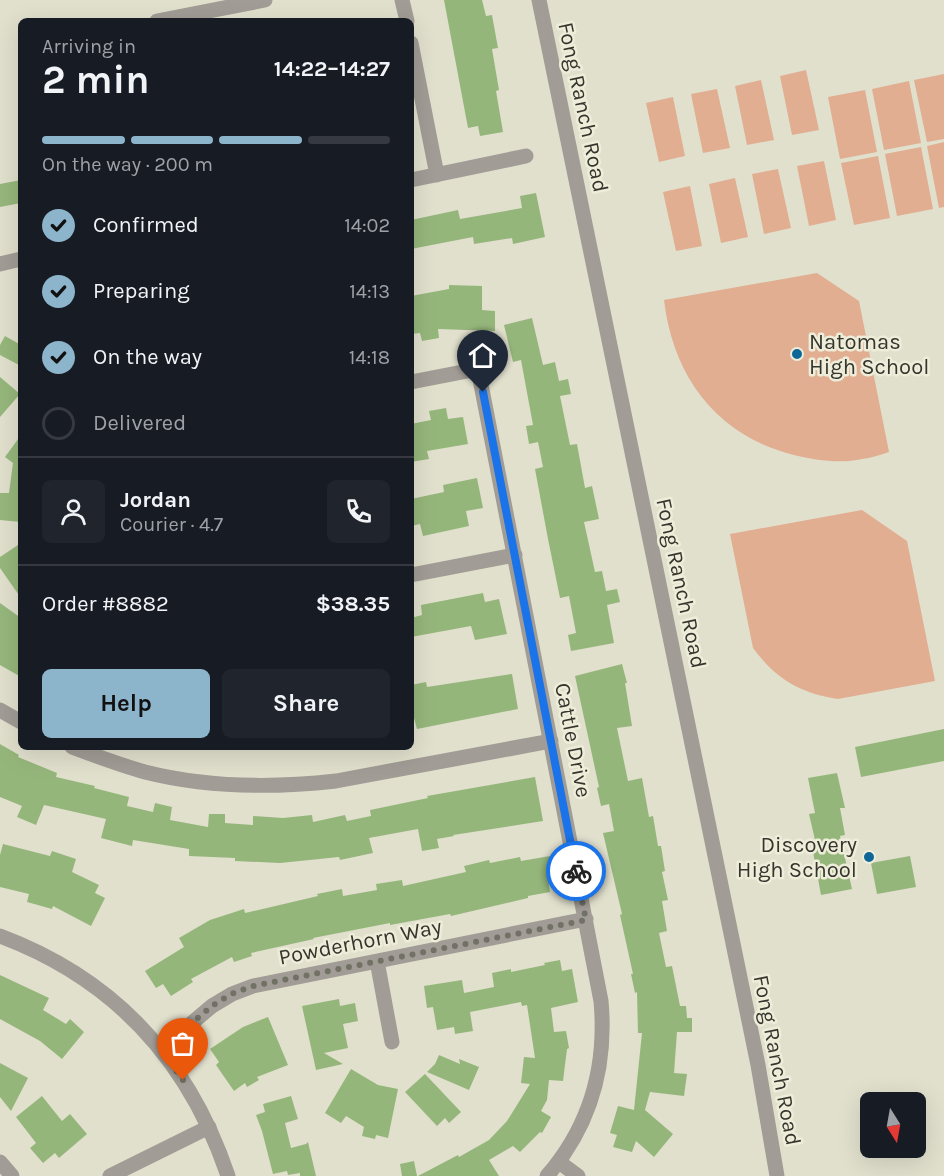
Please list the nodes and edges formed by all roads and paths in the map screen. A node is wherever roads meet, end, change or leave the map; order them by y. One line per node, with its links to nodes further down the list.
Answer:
1 (265, 0): 4 (street)
2 (402, 0): 5 (street)
3 (539, 0): 32 (street, Fong Ranch Road)
4 (172, 18)
5 (406, 18)
6 (414, 58): 8 (street)
7 (526, 156): 8 (street)
8 (437, 175): 9 (street)
9 (414, 179)
10 (18, 260): 11 (street)
11 (0, 264)
12 (414, 381): 13 (street, Cattle Drive)
13 (515, 555): 14 (street); 17 (street, Cattle Drive)
14 (414, 574)
15 (0, 710): 16 (street)
16 (18, 721)
17 (551, 741): 18 (street); 19 (street, Cattle Drive)
18 (80, 750)
19 (586, 920): 21 (street, Powderhorn Way); 26 (street, Cattle Drive)
20 (0, 936): 23 (street)
21 (377, 961): 22 (street); 23 (street, Powderhorn Way)
22 (392, 1042)
23 (161, 1049): 24 (street)
24 (209, 1127): 28 (street); 29 (street)
25 (0, 1162): 27 (street)
26 (559, 1162): 30 (street, Cattle Drive); 31 (street)
27 (12, 1176)
28 (110, 1176)
29 (228, 1176)
30 (547, 1176)
31 (578, 1176)
32 (777, 1176)

